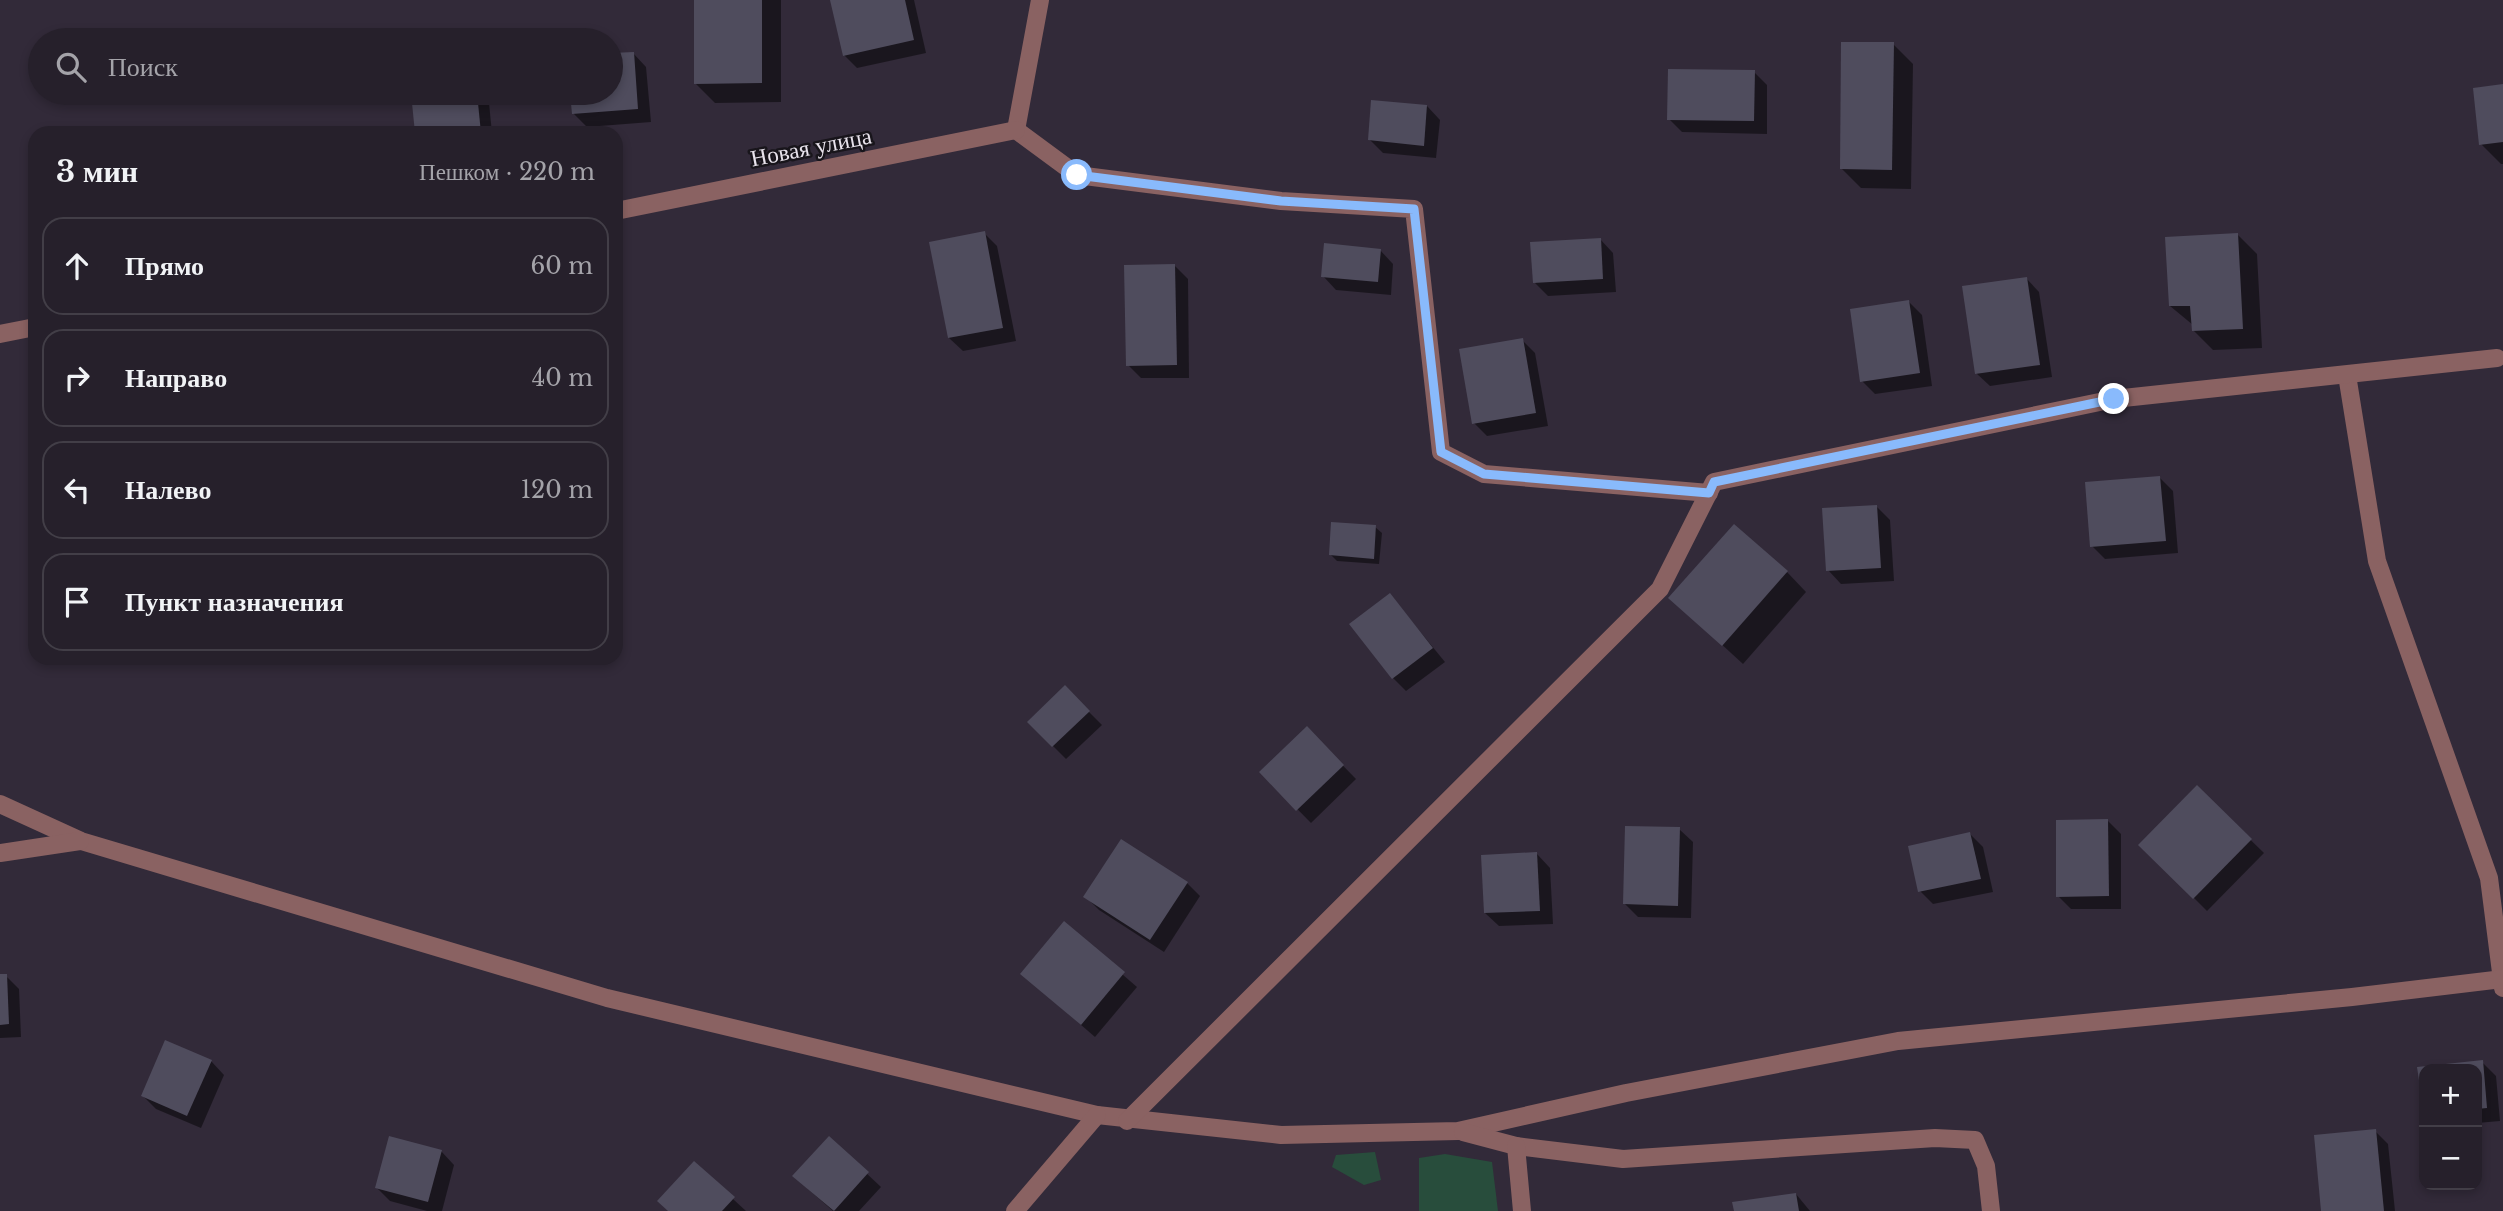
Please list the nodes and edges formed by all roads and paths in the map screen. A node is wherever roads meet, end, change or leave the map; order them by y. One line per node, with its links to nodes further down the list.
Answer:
1 (1040, 0): 2 (street)
2 (1016, 130): 3 (street, Новая улица); 8 (street)
3 (623, 210)
4 (28, 328): 5 (street)
5 (0, 334)
6 (2497, 358): 7 (street)
7 (2347, 374): 8 (street); 12 (street)
8 (1709, 493): 15 (street)
9 (0, 804): 10 (street)
10 (81, 841): 11 (street); 14 (street)
11 (0, 853)
12 (2503, 979): 13 (street); 16 (street)
13 (2503, 988)
14 (1097, 1115): 15 (street); 18 (street)
15 (1127, 1121): 16 (street)
16 (1458, 1131): 17 (street)
17 (1516, 1146): 19 (street); 20 (street)
18 (1016, 1211)
19 (1522, 1211)
20 (1991, 1211)

